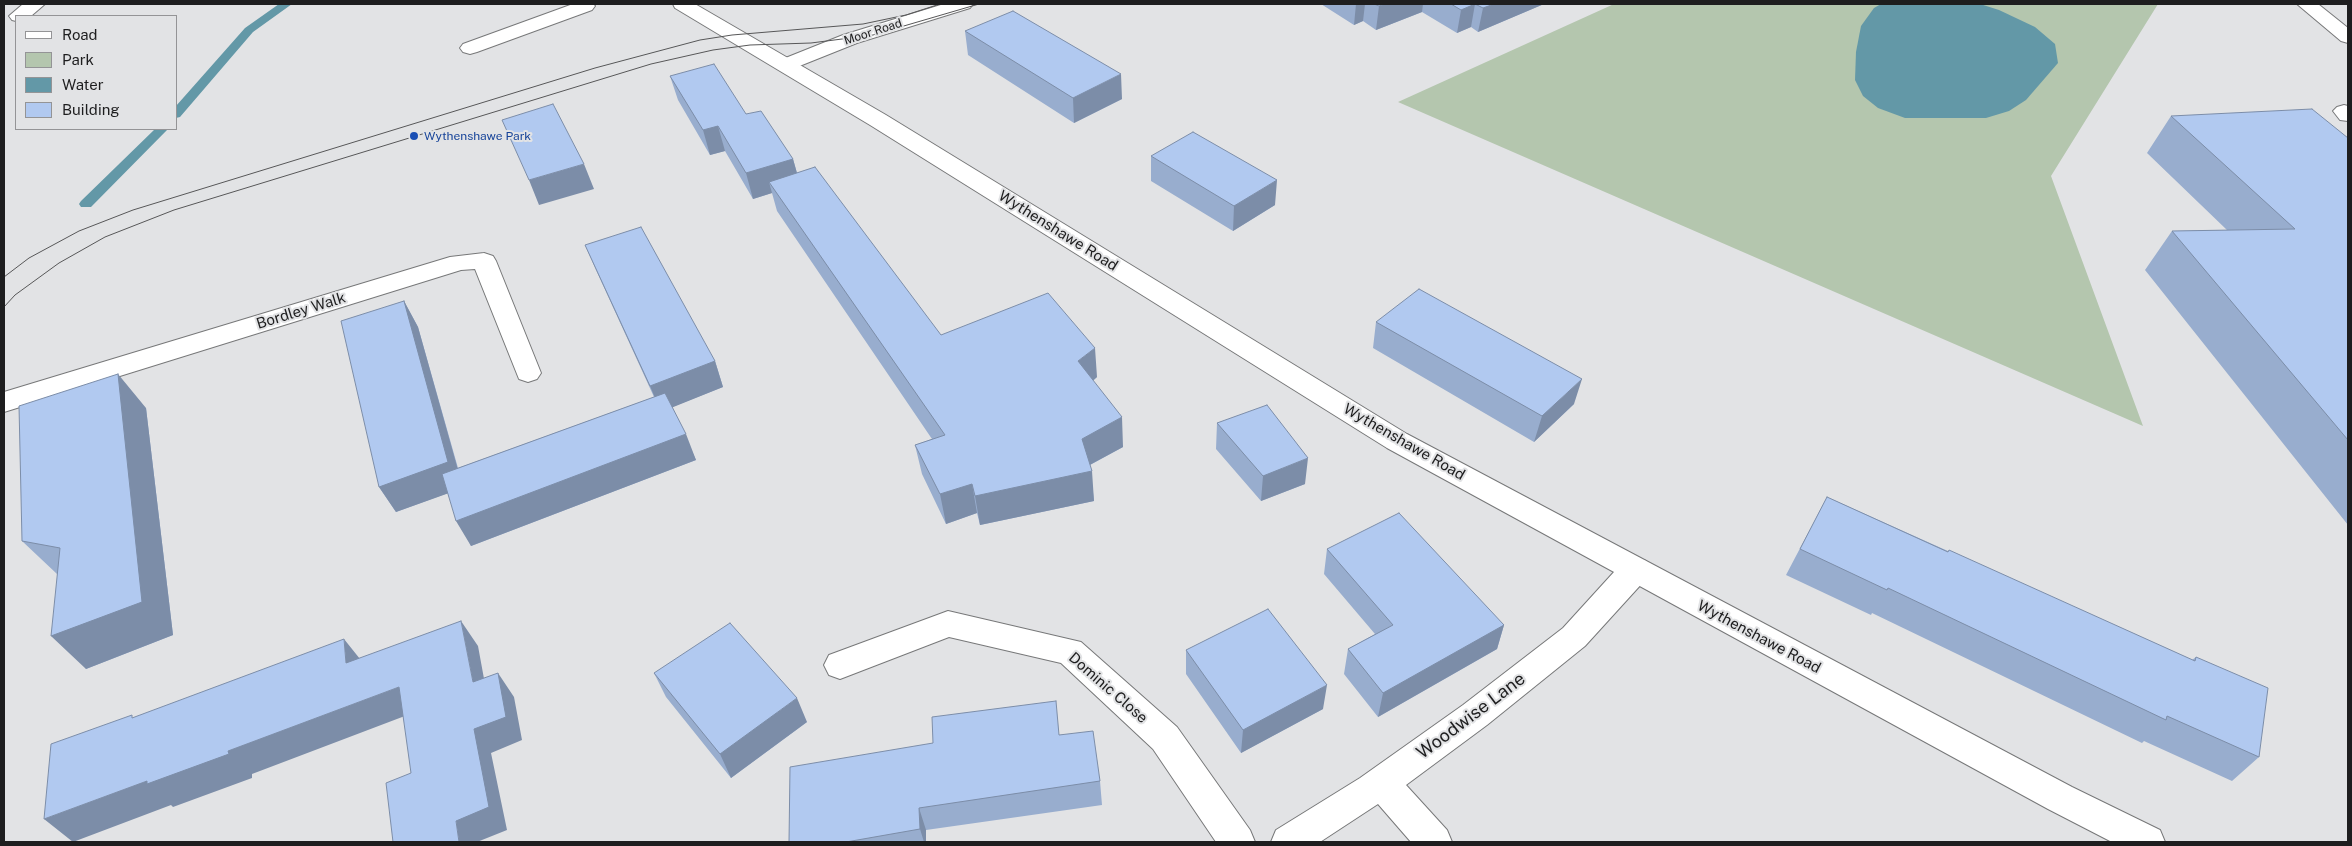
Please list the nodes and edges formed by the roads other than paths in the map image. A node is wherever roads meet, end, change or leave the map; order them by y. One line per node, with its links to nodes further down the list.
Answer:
1 (35, 4): 6 (street)
2 (582, 4): 10 (street)
3 (682, 4): 11 (street, Wythenshawe Road)
4 (963, 4): 11 (street, Moor Road)
5 (2306, 4): 9 (street)
6 (20, 15)
7 (15, 19): 8 (street)
8 (4, 28)
9 (2348, 36)
10 (470, 48)
11 (785, 65): 14 (street, Wythenshawe Road)
12 (528, 373): 13 (street, Bordley Walk)
13 (4, 402)
14 (1635, 570): 16 (street, Woodwise Lane); 20 (street, Wythenshawe Road)
15 (840, 664): 17 (street, Dominic Close)
16 (1382, 782): 18 (street, Woodwise Lane); 19 (street)
17 (1237, 842)
18 (1289, 842)
19 (1434, 842)
20 (2147, 842)

